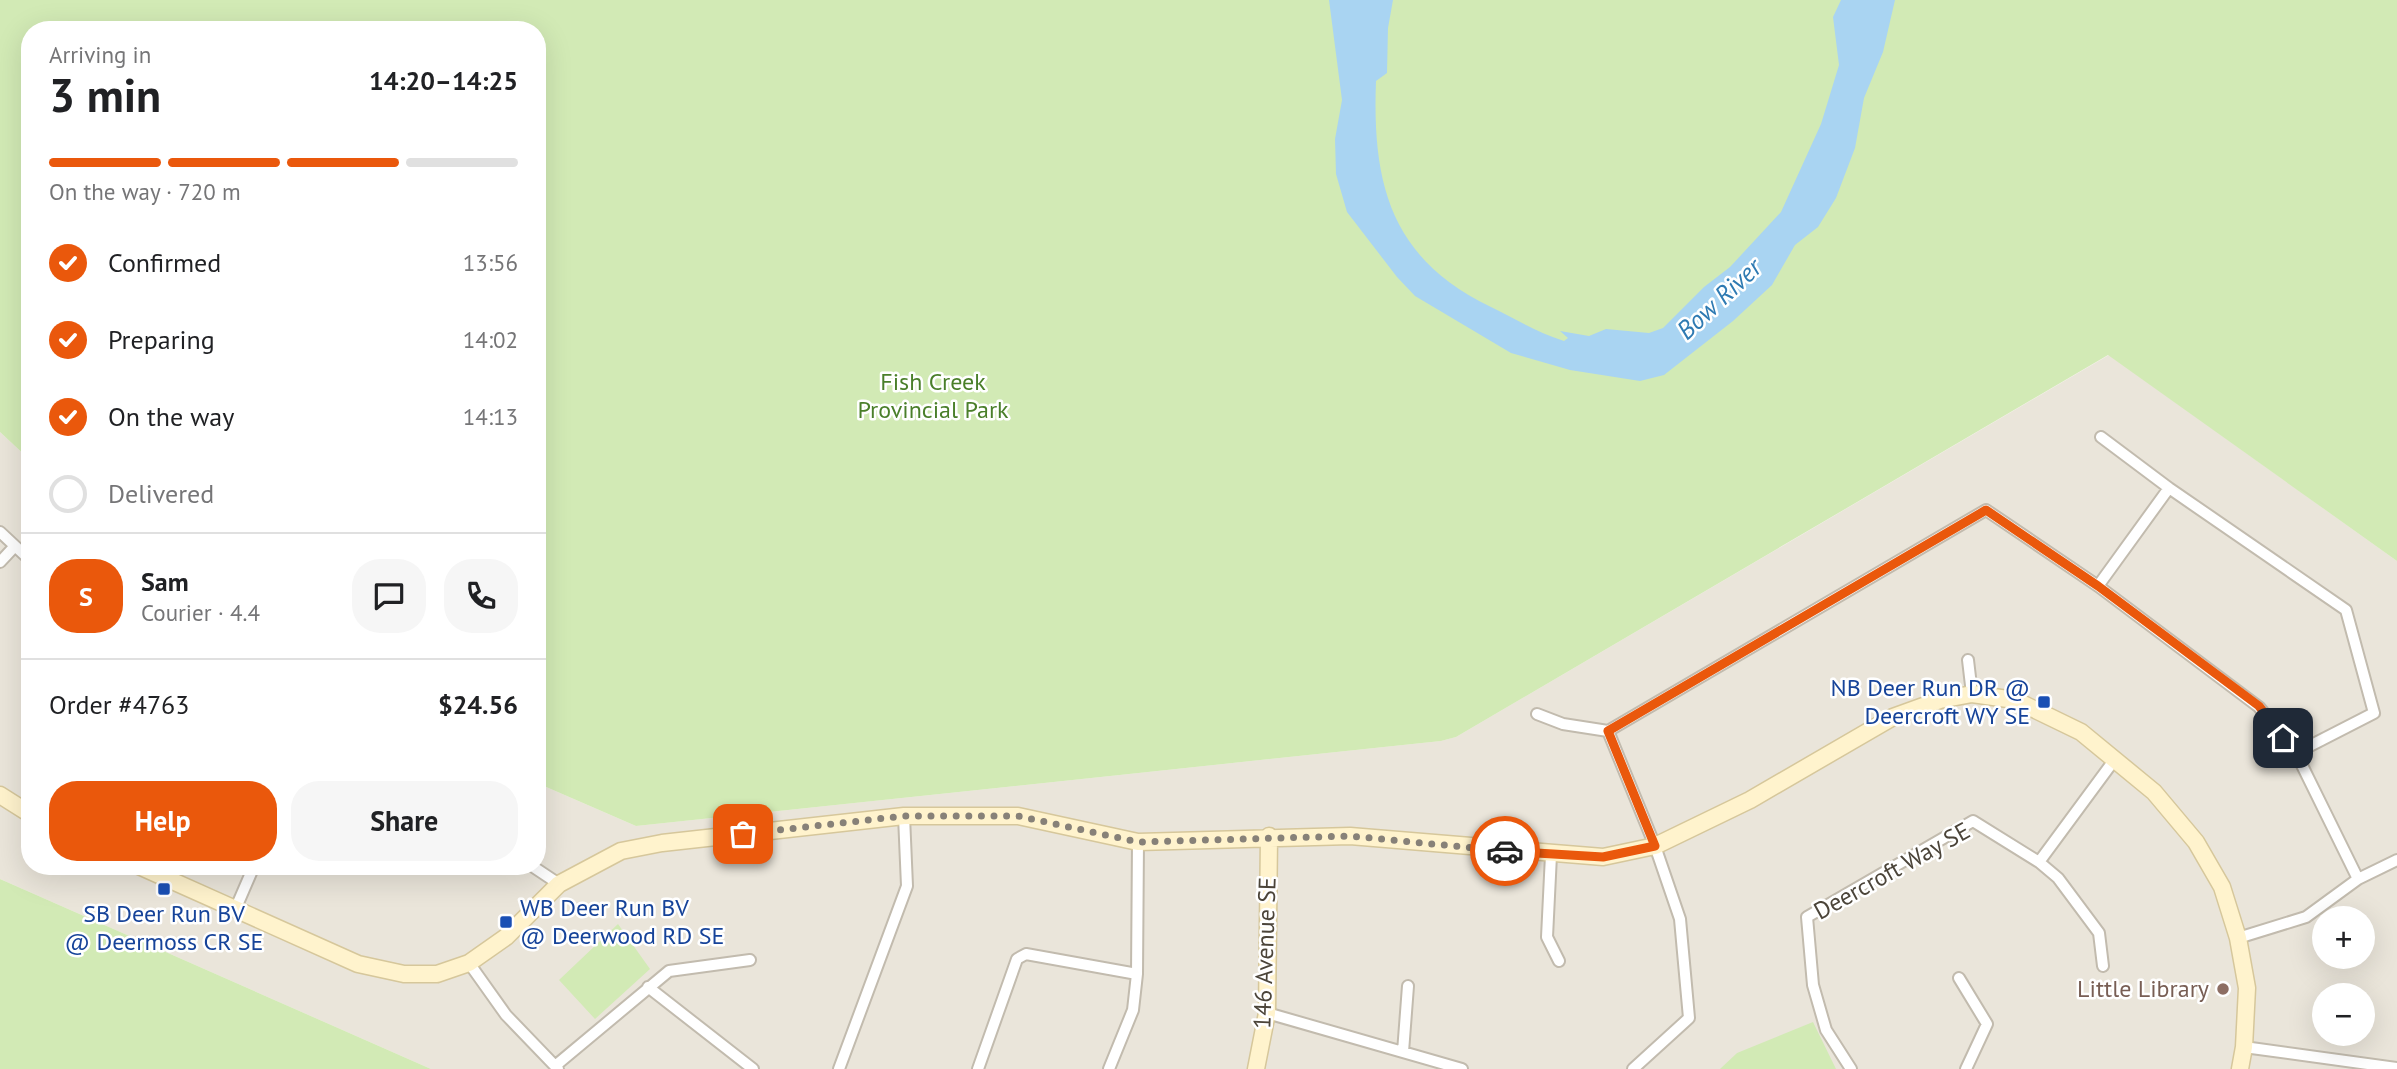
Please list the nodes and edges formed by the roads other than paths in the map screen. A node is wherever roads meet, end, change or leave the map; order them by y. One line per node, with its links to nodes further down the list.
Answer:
1 (2101, 436): 2 (street)
2 (2169, 488): 7 (street); 12 (street)
3 (0, 532): 4 (street)
4 (15, 546): 5 (street); 6 (street)
5 (21, 552)
6 (0, 562)
7 (2098, 586): 11 (street); 12 (street)
8 (1968, 660): 9 (street)
9 (1972, 694): 13 (street); 19 (street)
10 (1537, 714): 11 (street)
11 (1608, 731): 19 (street)
12 (2296, 754): 26 (street)
13 (2115, 759): 22 (street); 29 (street)
14 (0, 795): 15 (street)
15 (21, 808)
16 (904, 816): 18 (street); 27 (street); 44 (street)
17 (1269, 836): 18 (street); 20 (street); 38 (street, 146 Avenue SE)
18 (1138, 842): 34 (street)
19 (1655, 846): 20 (street); 49 (street)
20 (1551, 855): 31 (street)
21 (2397, 860): 26 (street)
22 (2039, 862): 33 (street); 50 (street, Deercroft Way SE)
23 (159, 875): 28 (street)
24 (250, 875): 28 (street)
25 (546, 875): 27 (street)
26 (2358, 879): 29 (street)
27 (559, 884): 32 (street)
28 (236, 910): 32 (street)
29 (2238, 938): 39 (street)
30 (750, 960): 37 (street)
31 (1559, 961)
32 (469, 963): 41 (street)
33 (2103, 966)
34 (1137, 974): 45 (street); 46 (street)
35 (1959, 978): 51 (street)
36 (1408, 986): 40 (street)
37 (648, 987): 41 (street); 43 (street)
38 (1267, 1013): 40 (street); 47 (street, 146 Avenue SE)
39 (2244, 1047): 42 (street); 52 (street)
40 (1403, 1052): 48 (street)
41 (557, 1067)
42 (2397, 1068)
43 (753, 1069)
44 (839, 1069)
45 (978, 1069)
46 (1109, 1069)
47 (1256, 1069)
48 (1462, 1069)
49 (1633, 1069)
50 (1851, 1069)
51 (1966, 1069)
52 (2239, 1069)

